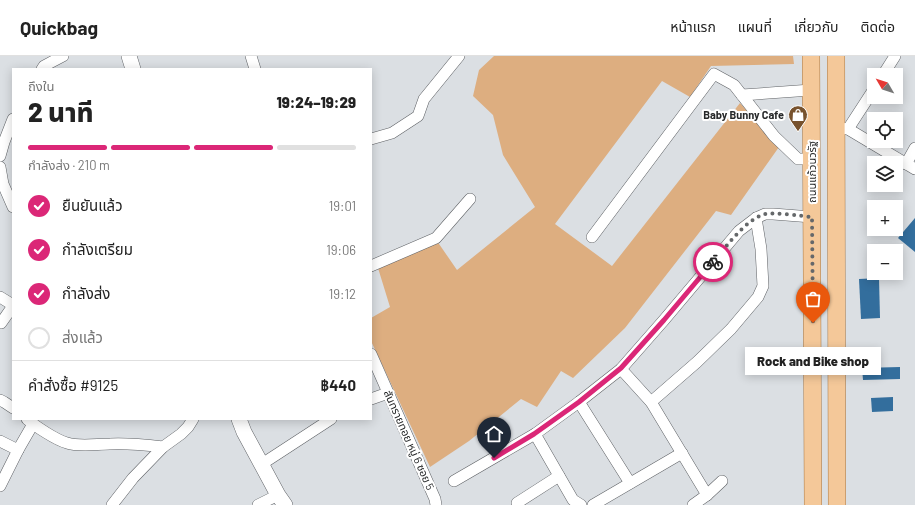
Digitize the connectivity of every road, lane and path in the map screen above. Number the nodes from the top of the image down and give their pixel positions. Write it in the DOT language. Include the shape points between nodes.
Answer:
graph roads {
  1 [pos="63,56"];
  2 [pos="129,56"];
  3 [pos="251,56"];
  4 [pos="459,56"];
  5 [pos="811,56"];
  6 [pos="836,56"];
  7 [pos="895,56"];
  8 [pos="43,68"];
  9 [pos="133,68"];
  10 [pos="255,68"];
  11 [pos="887,68"];
  12 [pos="811,90"];
  13 [pos="742,95"];
  14 [pos="867,98"];
  15 [pos="12,121"];
  16 [pos="842,128"];
  17 [pos="372,139"];
  18 [pos="2,143"];
  19 [pos="915,148"];
  20 [pos="0,156"];
  21 [pos="812,159"];
  22 [pos="910,166"];
  23 [pos="0,167"];
  24 [pos="1,185"];
  25 [pos="470,199"];
  26 [pos="12,204"];
  27 [pos="812,217"];
  28 [pos="756,218"];
  29 [pos="592,237"];
  30 [pos="372,266"];
  31 [pos="0,297"];
  32 [pos="12,304"];
  33 [pos="12,306"];
  34 [pos="1,323"];
  35 [pos="372,356"];
  36 [pos="621,368"];
  37 [pos="388,393"];
  38 [pos="0,400"];
  39 [pos="372,400"];
  40 [pos="579,402"];
  41 [pos="651,402"];
  42 [pos="12,407"];
  43 [pos="192,420"];
  44 [pos="239,420"];
  45 [pos="329,420"];
  46 [pos="30,421"];
  47 [pos="534,434"];
  48 [pos="0,442"];
  49 [pos="164,447"];
  50 [pos="18,450"];
  51 [pos="682,453"];
  52 [pos="262,464"];
  53 [pos="558,476"];
  54 [pos="454,481"];
  55 [pos="722,481"];
  56 [pos="630,483"];
  57 [pos="0,486"];
  58 [pos="708,495"];
  59 [pos="281,500"];
  60 [pos="517,502"];
  61 [pos="112,505"];
  62 [pos="258,505"];
  63 [pos="436,505"];
  64 [pos="581,505"];
  65 [pos="592,505"];
  66 [pos="693,505"];
  67 [pos="813,505"];
  68 [pos="837,505"];
  1 -- 8 [label="street"];
  2 -- 9 [label="main road"];
  3 -- 10 [label="street"];
  4 -- 17 [label="street" via="424,99 418,116 392,133"];
  5 -- 12 [label="main road, ถนนแก้วนวรัฐ"];
  6 -- 16 [label="main road"];
  7 -- 11 [label="street"];
  12 -- 13 [label="street"];
  12 -- 21 [label="main road, ถนนแก้วนวรัฐ"];
  13 -- 21 [label="street" via="774,136 798,159"];
  13 -- 29 [label="street" via="734,85 714,74"];
  14 -- 16 [label="street"];
  15 -- 18 [label="street"];
  16 -- 22 [label="street"];
  16 -- 68 [label="main road"];
  18 -- 20 [label="street"];
  19 -- 22 [label="street"];
  21 -- 27 [label="main road, ถนนแก้วนวรัฐ"];
  23 -- 24 [label="street"];
  24 -- 26 [label="street"];
  25 -- 30 [label="street" via="436,238"];
  27 -- 28 [label="street" via="765,214"];
  27 -- 67 [label="main road, ถนนแก้วนวรัฐ"];
  28 -- 36 [label="street" via="739,231"];
  28 -- 41 [label="street" via="761,249 762,286 758,297 731,329"];
  31 -- 32 [label="street"];
  33 -- 34 [label="street"];
  35 -- 37 [label="street, สันทรายทอย หมู่ 6 ซอย 5"];
  36 -- 40 [label="street"];
  36 -- 41 [label="street"];
  37 -- 39 [label="street"];
  37 -- 63 [label="street, สันทรายทอย หมู่ 6 ซอย 5"];
  38 -- 42 [label="street"];
  40 -- 47 [label="street"];
  40 -- 56 [label="street"];
  41 -- 51 [label="street"];
  43 -- 49 [label="street" via="181,434"];
  44 -- 52 [label="main road"];
  45 -- 52 [label="street"];
  46 -- 49 [label="street" via="66,443"];
  46 -- 50 [label="street"];
  47 -- 53 [label="street"];
  47 -- 54 [label="street"];
  48 -- 50 [label="street"];
  49 -- 61 [label="street" via="133,478"];
  50 -- 57 [label="street"];
  51 -- 56 [label="street"];
  51 -- 58 [label="street"];
  52 -- 59 [label="main road"];
  53 -- 60 [label="street"];
  53 -- 64 [label="street" via="573,500"];
  55 -- 58 [label="street"];
  56 -- 65 [label="street"];
  58 -- 66 [label="street"];
  59 -- 62 [label="street"];
}
